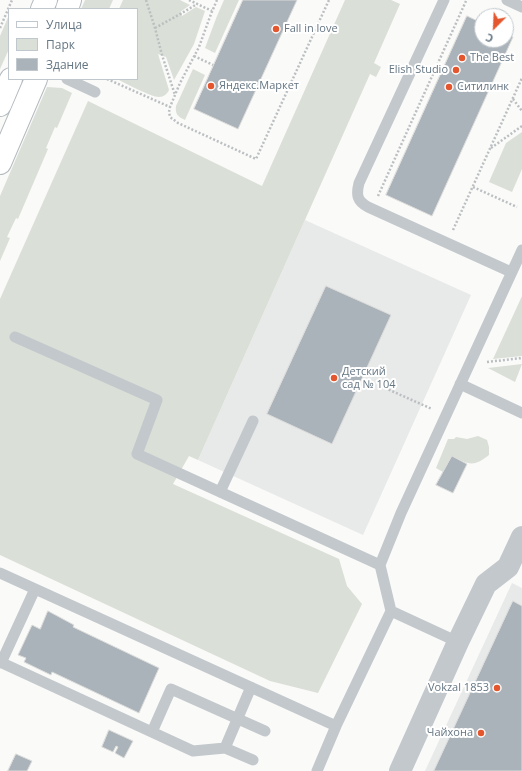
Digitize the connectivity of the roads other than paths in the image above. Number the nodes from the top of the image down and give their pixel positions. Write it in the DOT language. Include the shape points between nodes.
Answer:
graph roads {
  1 [pos="444,0"];
  2 [pos="507,0"];
  3 [pos="522,7"];
  4 [pos="11,80"];
  5 [pos="36,80"];
  6 [pos="69,80"];
  7 [pos="95,92"];
  8 [pos="0,105"];
  9 [pos="0,163"];
  10 [pos="522,250"];
  11 [pos="511,272"];
  12 [pos="15,337"];
  13 [pos="460,384"];
  14 [pos="522,413"];
  15 [pos="253,421"];
  16 [pos="220,492"];
  17 [pos="522,537"];
  18 [pos="380,565"];
  19 [pos="0,572"];
  20 [pos="35,589"];
  21 [pos="391,611"];
  22 [pos="458,642"];
  23 [pos="1,662"];
  24 [pos="252,687"];
  25 [pos="238,719"];
  26 [pos="336,726"];
  27 [pos="265,731"];
  28 [pos="152,732"];
  29 [pos="225,748"];
  30 [pos="253,760"];
  31 [pos="317,771"];
  32 [pos="400,771"];
  1 -- 11 [label="lane" via="359,183 358,198 362,204 372,209"];
  2 -- 3 [label="lane"];
  4 -- 8 [label="street"];
  5 -- 9 [label="street"];
  6 -- 7 [label="lane"];
  10 -- 11 [label="lane"];
  11 -- 13 [label="lane"];
  12 -- 16 [label="lane" via="157,400 137,454"];
  13 -- 14 [label="lane"];
  13 -- 18 [label="lane"];
  15 -- 16 [label="lane"];
  16 -- 18 [label="lane"];
  17 -- 22 [label="street" via="508,567 486,584"];
  18 -- 21 [label="lane"];
  19 -- 20 [label="lane"];
  20 -- 23 [label="lane"];
  20 -- 24 [label="lane"];
  21 -- 22 [label="lane"];
  21 -- 26 [label="lane"];
  22 -- 32 [label="street"];
  23 -- 28 [label="lane"];
  24 -- 25 [label="lane"];
  24 -- 26 [label="lane"];
  25 -- 27 [label="lane"];
  25 -- 28 [label="lane" via="171,689"];
  25 -- 29 [label="lane"];
  26 -- 31 [label="lane"];
  28 -- 29 [label="lane" via="193,751"];
  29 -- 30 [label="lane"];
}
